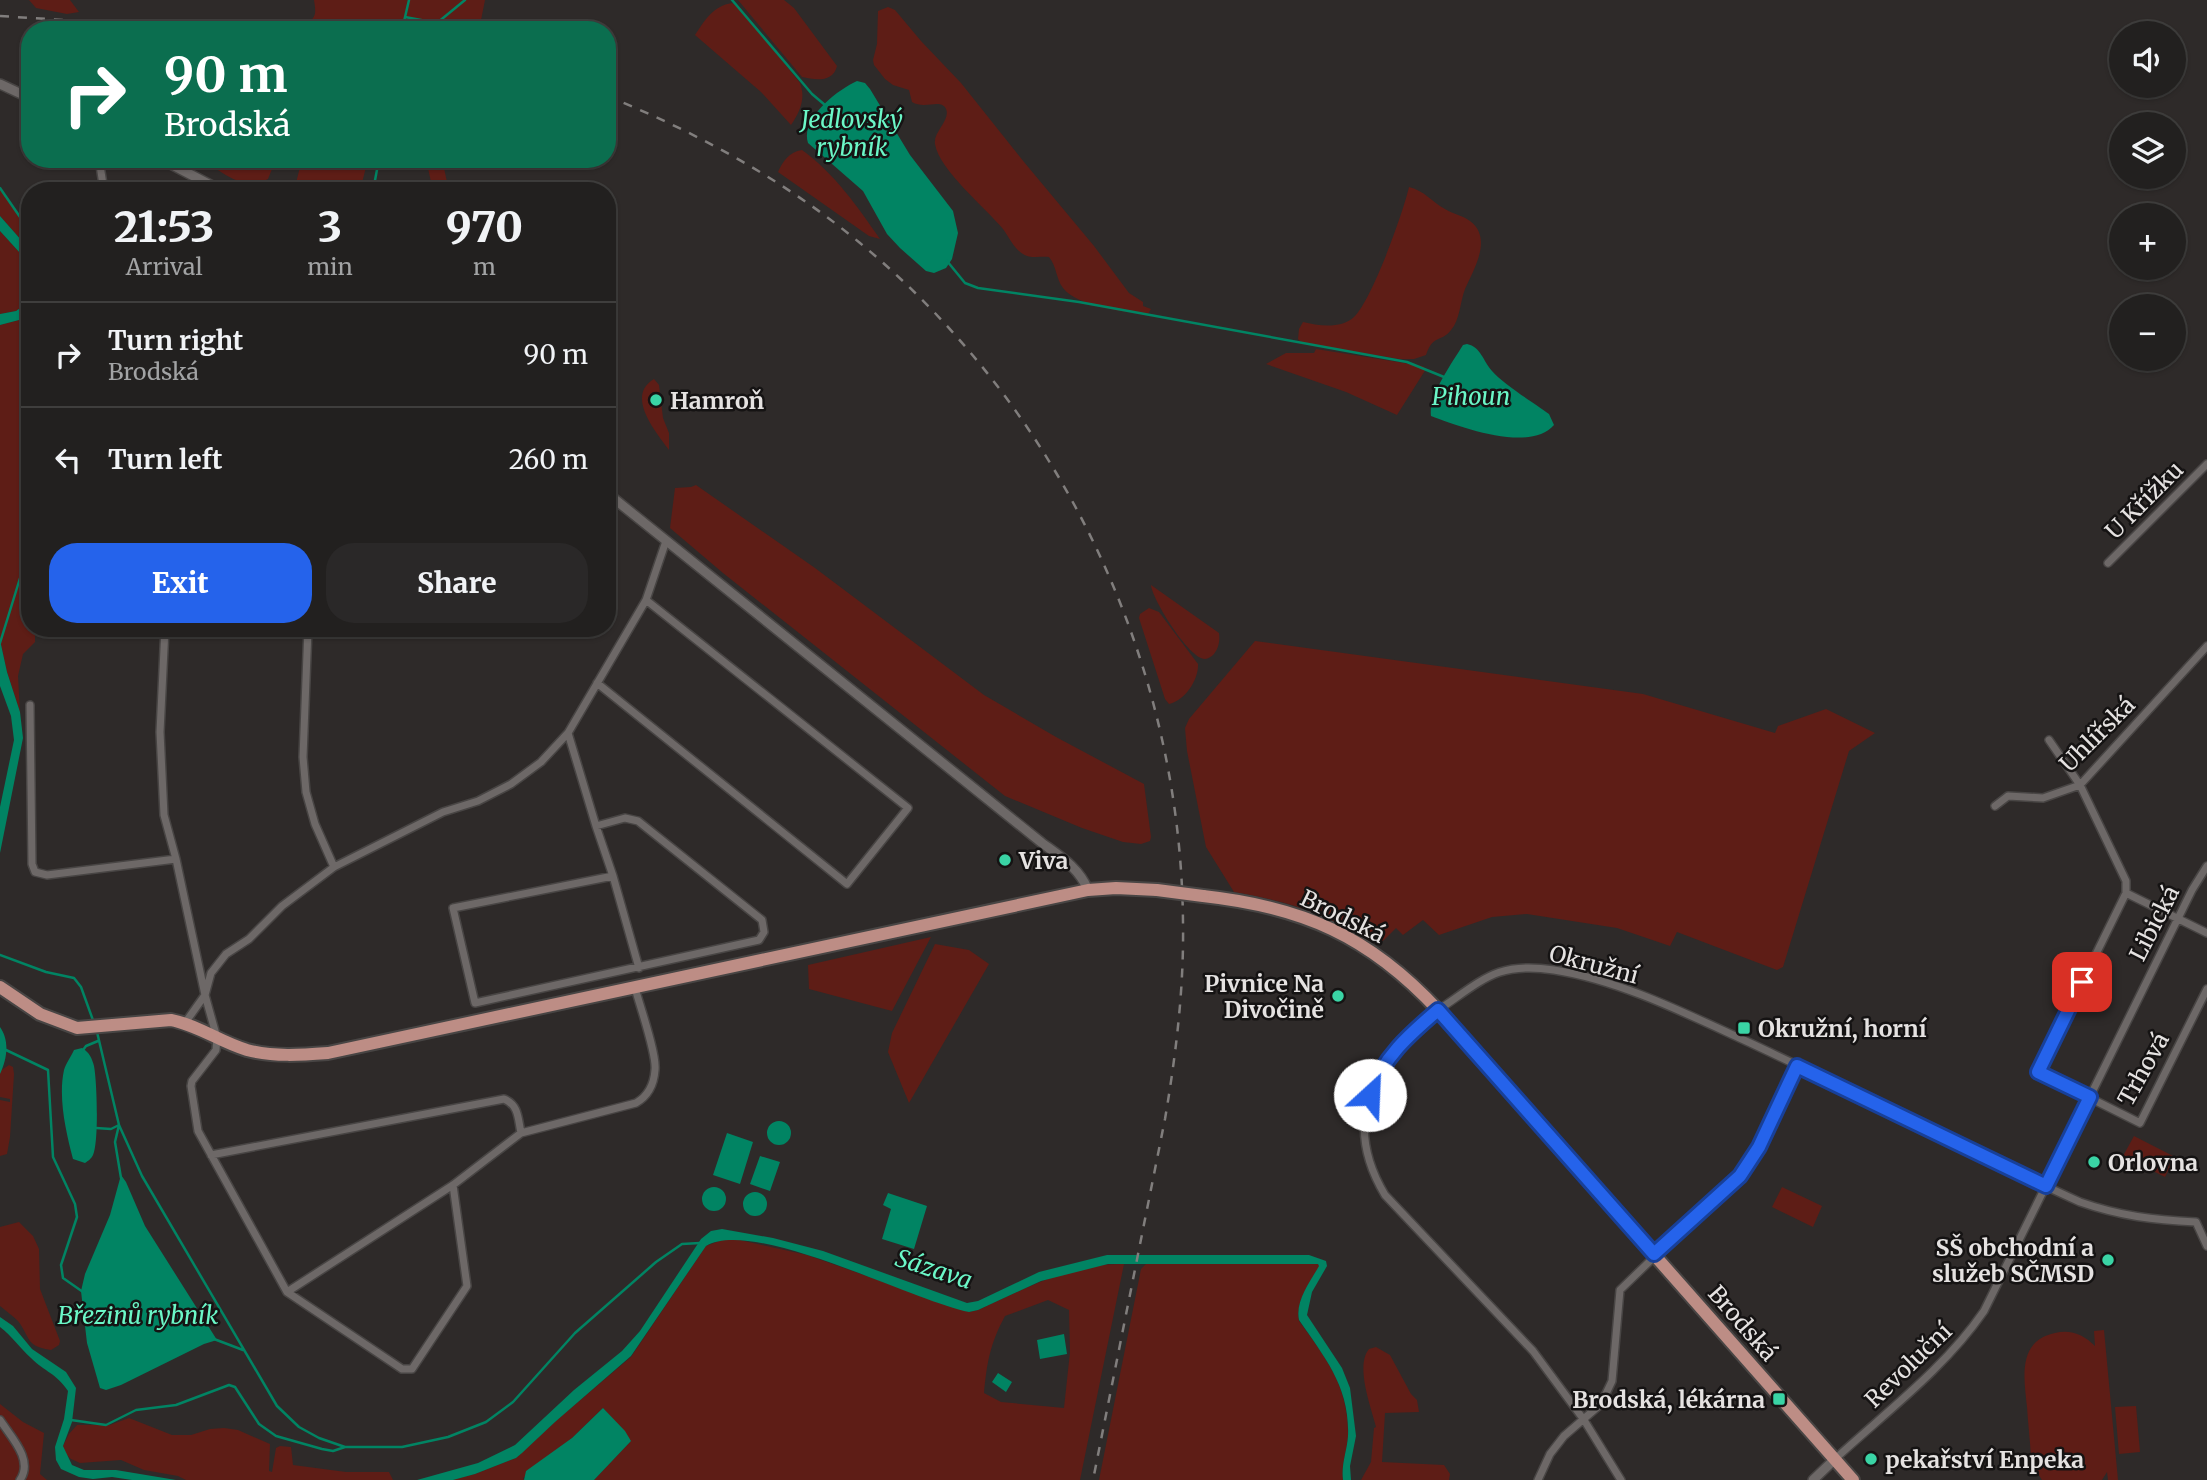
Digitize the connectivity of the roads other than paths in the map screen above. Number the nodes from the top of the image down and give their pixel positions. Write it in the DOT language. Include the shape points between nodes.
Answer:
graph roads {
  1 [pos="0,84"];
  2 [pos="21,94"];
  3 [pos="178,168"];
  4 [pos="205,182"];
  5 [pos="2207,464"];
  6 [pos="616,501"];
  7 [pos="666,541"];
  8 [pos="2108,563"];
  9 [pos="646,600"];
  10 [pos="164,637"];
  11 [pos="308,637"];
  12 [pos="2207,646"];
  13 [pos="597,683"];
  14 [pos="30,705"];
  15 [pos="568,733"];
  16 [pos="2049,740"];
  17 [pos="2080,785"];
  18 [pos="1995,806"];
  19 [pos="596,826"];
  20 [pos="176,859"];
  21 [pos="2207,866"];
  22 [pos="334,867"];
  23 [pos="613,876"];
  24 [pos="1088,890"];
  25 [pos="2126,893"];
  26 [pos="2178,918"];
  27 [pos="2207,933"];
  28 [pos="639,968"];
  29 [pos="0,987"];
  30 [pos="635,988"];
  31 [pos="2207,989"];
  32 [pos="205,995"];
  33 [pos="1438,1010"];
  34 [pos="185,1023"];
  35 [pos="217,1038"];
  36 [pos="1797,1066"];
  37 [pos="2090,1097"];
  38 [pos="521,1133"];
  39 [pos="211,1154"];
  40 [pos="453,1185"];
  41 [pos="2046,1186"];
  42 [pos="2207,1247"];
  43 [pos="1654,1254"];
  44 [pos="287,1293"];
  45 [pos="1584,1419"];
  46 [pos="0,1420"];
  47 [pos="1835,1459"];
  48 [pos="20,1480"];
  49 [pos="1538,1480"];
  50 [pos="1621,1480"];
  51 [pos="1813,1480"];
  52 [pos="1853,1480"];
  1 -- 2 [label="street"];
  3 -- 4 [label="street"];
  5 -- 8 [label="street, U Křížku"];
  6 -- 7 [label="street"];
  7 -- 9 [label="street"];
  7 -- 24 [label="street" via="1072,865"];
  9 -- 13 [label="street"];
  9 -- 13 [label="street" via="908,808 847,884"];
  10 -- 20 [label="street" via="160,732 164,815"];
  11 -- 22 [label="street" via="306,792"];
  12 -- 17 [label="street, Uhlířská"];
  13 -- 15 [label="street"];
  14 -- 20 [label="street" via="35,872 47,875"];
  15 -- 19 [label="street"];
  15 -- 22 [label="street" via="541,762 511,784 443,812"];
  16 -- 17 [label="street"];
  17 -- 18 [label="street, Uhlířská" via="2043,798 2008,796"];
  17 -- 25 [label="street" via="2126,881"];
  19 -- 23 [label="street"];
  19 -- 28 [label="street" via="625,818 638,821 762,920 764,932 759,940"];
  20 -- 32 [label="street"];
  21 -- 26 [label="street, Libická"];
  22 -- 32 [label="street" via="226,954 211,972"];
  23 -- 28 [label="street"];
  23 -- 28 [label="street" via="453,908 475,1003"];
  24 -- 30 [label="main road, Brodská"];
  24 -- 33 [label="main road, Brodská, bridge" via="1157,890 1273,907 1333,929 1380,956"];
  25 -- 26 [label="street"];
  25 -- 37 [label="street" via="2038,1072"];
  26 -- 27 [label="street"];
  26 -- 37 [label="street, Libická"];
  29 -- 34 [label="main road" via="40,1014 77,1028 144,1021"];
  30 -- 35 [label="main road, Brodská" via="328,1053 262,1053"];
  30 -- 38 [label="street" via="656,1069 644,1098"];
  31 -- 37 [label="street, Trhová" via="2140,1123"];
  32 -- 34 [label="street"];
  32 -- 35 [label="street"];
  33 -- 36 [label="street, Okružní" via="1495,972 1537,968 1587,977 1664,1005"];
  33 -- 43 [label="main road, Brodská"];
  33 -- 45 [label="street, Okružní" via="1390,1055 1373,1083 1364,1126 1369,1165 1385,1195 1533,1351"];
  34 -- 35 [label="main road, Brodská"];
  35 -- 39 [label="street" via="216,1050 191,1086 198,1131"];
  36 -- 41 [label="street, Okružní"];
  36 -- 43 [label="street" via="1759,1147 1740,1176"];
  37 -- 41 [label="street, Libická"];
  38 -- 39 [label="street" via="516,1107 504,1099"];
  38 -- 40 [label="street"];
  39 -- 44 [label="street"];
  40 -- 44 [label="street"];
  40 -- 44 [label="street" via="467,1286 412,1369 402,1369"];
  41 -- 42 [label="street, Okružní" via="2137,1218 2196,1222"];
  41 -- 47 [label="street, Revoluční" via="1966,1338"];
  43 -- 45 [label="street" via="1620,1290 1612,1381 1601,1405"];
  43 -- 47 [label="main road, Brodská"];
  45 -- 49 [label="street" via="1550,1454"];
  45 -- 50 [label="street, Okružní"];
  46 -- 48 [label="street" via="26,1463"];
  47 -- 51 [label="street, Revoluční"];
  47 -- 52 [label="main road, Brodská"];
}
